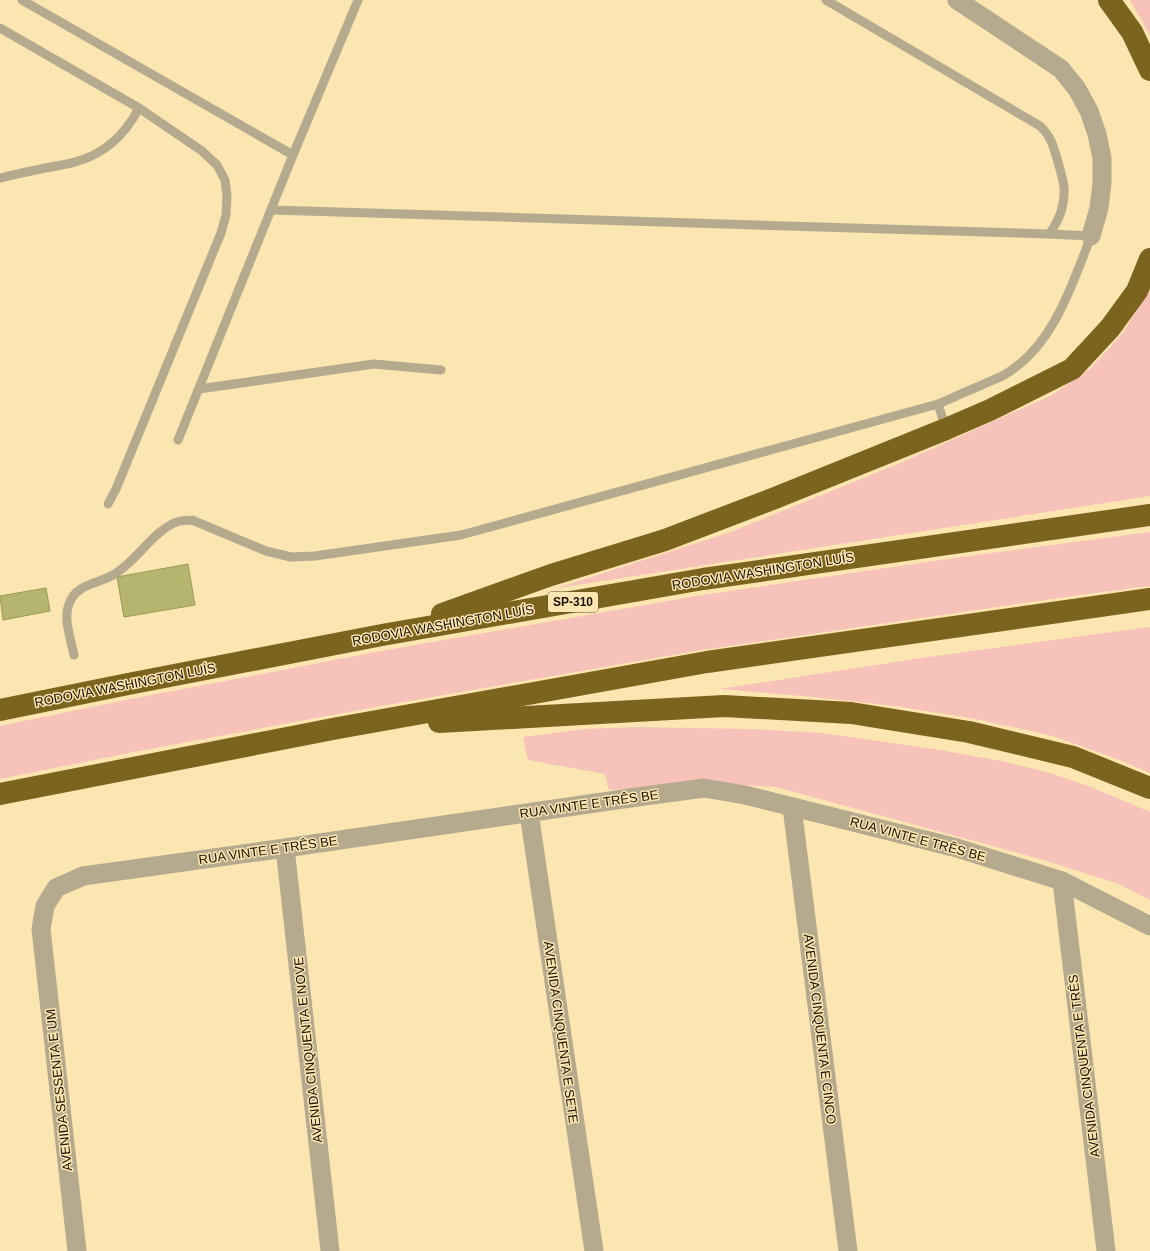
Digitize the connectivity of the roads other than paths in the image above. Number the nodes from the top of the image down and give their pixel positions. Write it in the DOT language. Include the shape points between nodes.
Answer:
graph roads {
  1 [pos="22,0"];
  2 [pos="358,0"];
  3 [pos="826,0"];
  4 [pos="957,0"];
  5 [pos="1109,0"];
  6 [pos="0,28"];
  7 [pos="1150,70"];
  8 [pos="139,108"];
  9 [pos="293,155"];
  10 [pos="0,178"];
  11 [pos="271,210"];
  12 [pos="1050,234"];
  13 [pos="1091,236"];
  14 [pos="1150,259"];
  15 [pos="441,370"];
  16 [pos="199,389"];
  17 [pos="938,404"];
  18 [pos="946,429"];
  19 [pos="178,440"];
  20 [pos="108,504"];
  21 [pos="1150,515"];
  22 [pos="1150,599"];
  23 [pos="382,635"];
  24 [pos="74,655"];
  25 [pos="0,710"];
  26 [pos="338,728"];
  27 [pos="1150,788"];
  28 [pos="0,794"];
  29 [pos="792,807"];
  30 [pos="529,812"];
  31 [pos="285,848"];
  32 [pos="1062,880"];
  33 [pos="1150,926"];
  34 [pos="41,929"];
  35 [pos="77,1251"];
  36 [pos="330,1251"];
  37 [pos="594,1251"];
  38 [pos="848,1251"];
  39 [pos="1106,1251"];
  1 -- 9 [label="lane"];
  2 -- 9 [label="lane"];
  3 -- 12 [label="lane" via="1045,131 1052,142 1064,186 1061,212"];
  4 -- 13 [label="street" via="1062,70 1077,89 1093,122 1102,158 1102,189"];
  5 -- 7 [label="highway" via="1132,32"];
  6 -- 8 [label="lane"];
  8 -- 10 [label="lane" via="121,135 94,155 79,161"];
  8 -- 20 [label="lane" via="202,151 217,165 224,180 227,196 226,215 221,233"];
  9 -- 11 [label="lane"];
  11 -- 12 [label="lane"];
  11 -- 16 [label="lane"];
  12 -- 13 [label="lane"];
  13 -- 17 [label="lane" via="1067,297 1054,324 1040,343 1005,375"];
  14 -- 18 [label="highway" via="1137,291 1110,328 1072,369"];
  15 -- 16 [label="lane" via="374,364"];
  16 -- 19 [label="lane"];
  17 -- 18 [label="lane"];
  17 -- 24 [label="lane" via="461,536 291,557 266,551 192,520 180,521 160,533 114,575 88,584 72,597 66,617"];
  18 -- 23 [label="highway" via="665,540 551,575"];
  21 -- 23 [label="highway, RODOVIA WASHINGTON LUÍS / SP-310" via="703,579"];
  22 -- 26 [label="highway" via="707,662"];
  23 -- 25 [label="highway, RODOVIA WASHINGTON LUÍS / SP-310"];
  26 -- 27 [label="highway" via="724,706 851,713 969,732 1073,757"];
  26 -- 28 [label="highway"];
  29 -- 30 [label="street, RUA VINTE E TRÊS BE" via="704,788"];
  29 -- 32 [label="street, RUA VINTE E TRÊS BE" via="957,848"];
  29 -- 38 [label="street, AVENIDA CINQUENTA E CINCO"];
  30 -- 31 [label="street, RUA VINTE E TRÊS BE"];
  30 -- 37 [label="street, AVENIDA CINQUENTA E SETE"];
  31 -- 34 [label="street, RUA VINTE E TRÊS BE" via="83,876 56,888 44,906"];
  31 -- 36 [label="street, AVENIDA CINQUENTA E NOVE"];
  32 -- 33 [label="street, RUA VINTE E TRÊS BE"];
  32 -- 39 [label="street, AVENIDA CINQUENTA E TRÊS"];
  34 -- 35 [label="street, AVENIDA SESSENTA E UM"];
}
